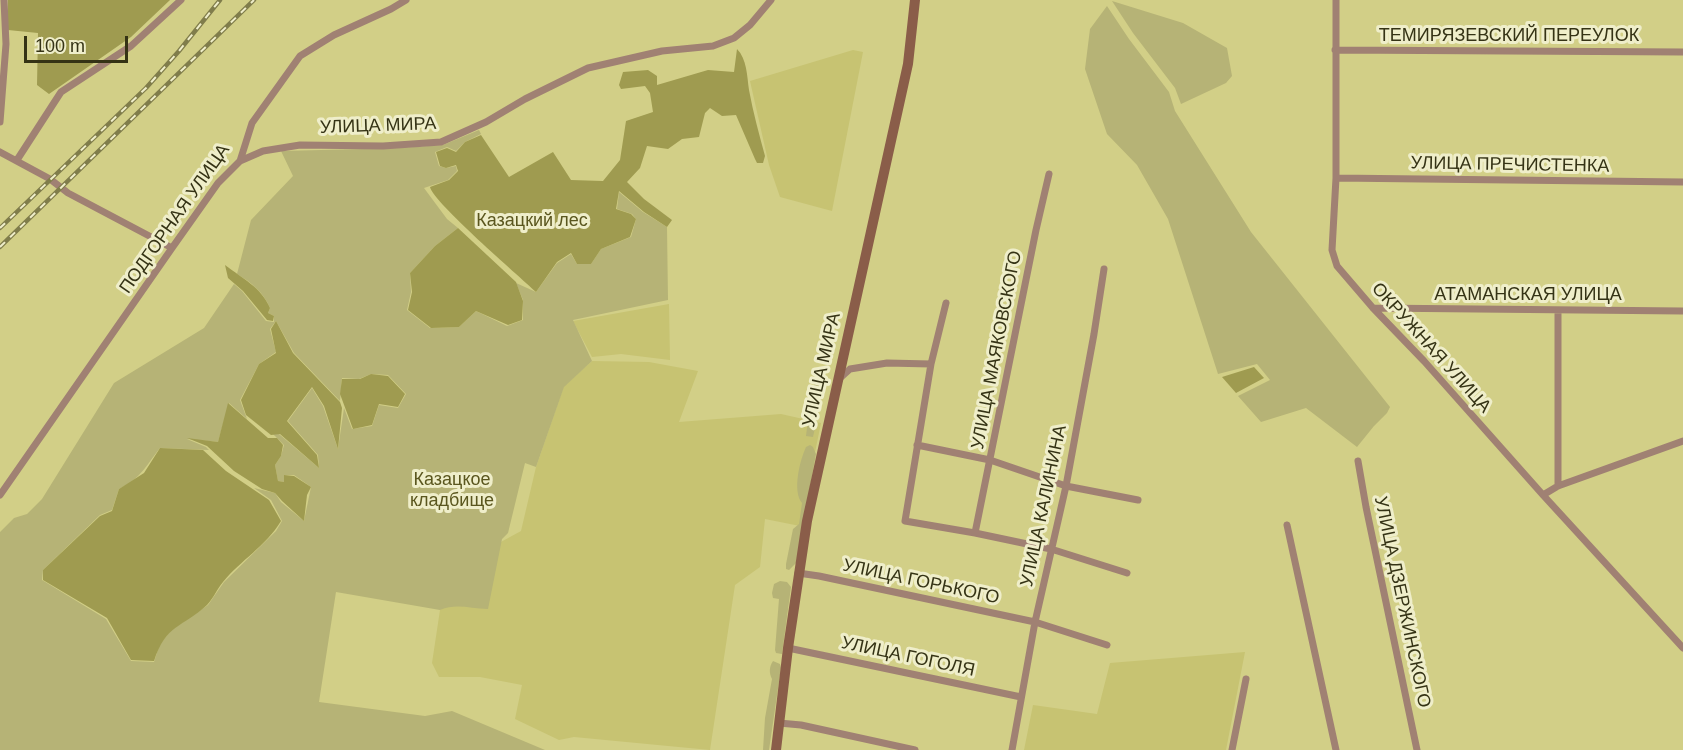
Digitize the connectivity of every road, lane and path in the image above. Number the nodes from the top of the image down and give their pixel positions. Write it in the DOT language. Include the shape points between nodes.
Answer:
graph roads {
  1 [pos="4,0"];
  2 [pos="181,0"];
  3 [pos="406,0"];
  4 [pos="771,0"];
  5 [pos="915,0"];
  6 [pos="1336,0"];
  7 [pos="1335,50"];
  8 [pos="1683,52"];
  9 [pos="0,122"];
  10 [pos="0,152"];
  11 [pos="17,160"];
  12 [pos="240,160"];
  13 [pos="1049,174"];
  14 [pos="1336,178"];
  15 [pos="1683,182"];
  16 [pos="172,248"];
  17 [pos="1104,268"];
  18 [pos="946,303"];
  19 [pos="1373,308"];
  20 [pos="1558,310"];
  21 [pos="1683,311"];
  22 [pos="931,364"];
  23 [pos="837,382"];
  24 [pos="1683,441"];
  25 [pos="917,445"];
  26 [pos="990,460"];
  27 [pos="1358,461"];
  28 [pos="1066,486"];
  29 [pos="1558,486"];
  30 [pos="0,495"];
  31 [pos="1543,495"];
  32 [pos="1138,500"];
  33 [pos="1287,525"];
  34 [pos="975,533"];
  35 [pos="1050,549"];
  36 [pos="798,573"];
  37 [pos="1127,573"];
  38 [pos="1035,621"];
  39 [pos="1107,645"];
  40 [pos="788,648"];
  41 [pos="1683,648"];
  42 [pos="1246,679"];
  43 [pos="1021,697"];
  44 [pos="779,723"];
  45 [pos="776,750"];
  46 [pos="915,750"];
  47 [pos="1012,750"];
  48 [pos="1232,750"];
  49 [pos="1336,750"];
  50 [pos="1417,750"];
  1 -- 9 [label="street" via="6,44"];
  2 -- 11 [label="street" via="131,46 61,92"];
  3 -- 12 [label="street, ПОДГОРНАЯ УЛИЦА" via="300,56 252,123"];
  4 -- 12 [label="street, УЛИЦА МИРА" via="734,38 713,46 662,51 588,68 441,142 300,145 263,151"];
  5 -- 23 [label="main road, УЛИЦА МИРА" via="908,64"];
  6 -- 7 [label="street, ОКРУЖНАЯ УЛИЦА"];
  7 -- 8 [label="street, ТЕМИРЯЗЕВСКИЙ ПЕРЕУЛОК"];
  7 -- 14 [label="street, ОКРУЖНАЯ УЛИЦА"];
  10 -- 11 [label="street"];
  11 -- 16 [label="street" via="50,179 66,196"];
  12 -- 16 [label="street, ПОДГОРНАЯ УЛИЦА" via="218,183"];
  13 -- 26 [label="street, УЛИЦА МАЯКОВСКОГО"];
  14 -- 15 [label="street, УЛИЦА ПРЕЧИСТЕНКА"];
  14 -- 19 [label="street, ОКРУЖНАЯ УЛИЦА" via="1332,250 1337,266"];
  16 -- 30 [label="street, ПОДГОРНАЯ УЛИЦА"];
  17 -- 28 [label="street, УЛИЦА КАЛИНИНА"];
  18 -- 22 [label="street"];
  19 -- 20 [label="street, АТАМАНСКАЯ УЛИЦА"];
  19 -- 31 [label="street, ОКРУЖНАЯ УЛИЦА"];
  20 -- 21 [label="street, АТАМАНСКАЯ УЛИЦА"];
  20 -- 29 [label="street"];
  22 -- 23 [label="street" via="887,363 850,369"];
  22 -- 25 [label="street"];
  23 -- 36 [label="main road, УЛИЦА МИРА"];
  24 -- 29 [label="street"];
  25 -- 26 [label="street"];
  25 -- 34 [label="street" via="905,521"];
  26 -- 28 [label="street"];
  26 -- 34 [label="street, УЛИЦА МАЯКОВСКОГО"];
  27 -- 50 [label="street, УЛИЦА ДЗЕРЖИНСКОГО"];
  28 -- 32 [label="street"];
  28 -- 35 [label="street, УЛИЦА КАЛИНИНА"];
  29 -- 31 [label="street"];
  31 -- 41 [label="street, ОКРУЖНАЯ УЛИЦА"];
  33 -- 49 [label="street"];
  34 -- 35 [label="street"];
  35 -- 37 [label="street"];
  35 -- 38 [label="street, УЛИЦА КАЛИНИНА"];
  36 -- 38 [label="street, УЛИЦА ГОРЬКОГО"];
  36 -- 40 [label="main road, УЛИЦА МИРА"];
  38 -- 39 [label="street, УЛИЦА ГОРЬКОГО"];
  38 -- 43 [label="street, УЛИЦА КАЛИНИНА"];
  40 -- 43 [label="street, УЛИЦА ГОГОЛЯ"];
  40 -- 44 [label="main road, УЛИЦА МИРА"];
  42 -- 48 [label="street"];
  43 -- 47 [label="street, УЛИЦА КАЛИНИНА"];
  44 -- 45 [label="main road, УЛИЦА МИРА"];
  44 -- 46 [label="street"];
}
